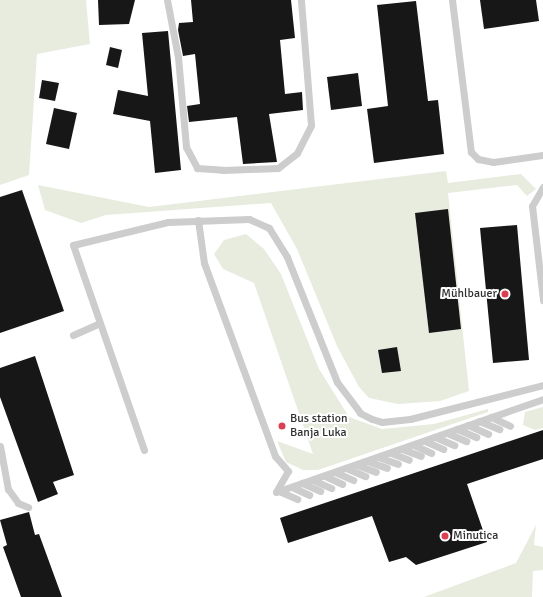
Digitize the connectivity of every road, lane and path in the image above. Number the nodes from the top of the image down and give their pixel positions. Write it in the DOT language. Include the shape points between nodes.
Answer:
graph roads {
  1 [pos="167,0"];
  2 [pos="301,0"];
  3 [pos="452,0"];
  4 [pos="543,155"];
  5 [pos="543,187"];
  6 [pos="198,220"];
  7 [pos="543,300"];
  8 [pos="98,324"];
  9 [pos="73,335"];
  10 [pos="543,385"];
  11 [pos="543,399"];
  12 [pos="491,417"];
  13 [pos="479,422"];
  14 [pos="468,425"];
  15 [pos="510,426"];
  16 [pos="457,429"];
  17 [pos="499,430"];
  18 [pos="447,433"];
  19 [pos="488,434"];
  20 [pos="436,437"];
  21 [pos="476,437"];
  22 [pos="425,441"];
  23 [pos="466,441"];
  24 [pos="414,445"];
  25 [pos="454,445"];
  26 [pos="0,446"];
  27 [pos="402,449"];
  28 [pos="443,449"];
  29 [pos="144,450"];
  30 [pos="391,453"];
  31 [pos="431,453"];
  32 [pos="421,456"];
  33 [pos="378,457"];
  34 [pos="409,460"];
  35 [pos="367,461"];
  36 [pos="398,464"];
  37 [pos="357,465"];
  38 [pos="346,468"];
  39 [pos="387,468"];
  40 [pos="335,472"];
  41 [pos="376,472"];
  42 [pos="324,476"];
  43 [pos="365,476"];
  44 [pos="313,480"];
  45 [pos="353,480"];
  46 [pos="302,483"];
  47 [pos="342,484"];
  48 [pos="292,487"];
  49 [pos="332,488"];
  50 [pos="279,491"];
  51 [pos="320,491"];
  52 [pos="309,495"];
  53 [pos="297,499"];
  54 [pos="28,507"];
  1 -- 2 [label="lane" via="178,57 186,147 197,168 223,170 278,168 297,153 310,125"];
  3 -- 4 [label="lane" via="471,152 478,159 493,162"];
  5 -- 7 [label="lane" via="532,206"];
  6 -- 8 [label="lane" via="168,222 73,245"];
  6 -- 10 [label="lane" via="249,219 269,228 287,257 337,382 360,413 372,419 382,422 410,419"];
  6 -- 50 [label="lane" via="204,263 275,456 288,471 276,490"];
  8 -- 9 [label="lane"];
  8 -- 29 [label="lane"];
  11 -- 12 [label="lane"];
  12 -- 13 [label="lane"];
  12 -- 15 [label="lane"];
  13 -- 14 [label="lane"];
  13 -- 17 [label="lane"];
  14 -- 16 [label="lane"];
  14 -- 19 [label="lane"];
  16 -- 18 [label="lane"];
  16 -- 21 [label="lane"];
  18 -- 20 [label="lane"];
  18 -- 23 [label="lane"];
  20 -- 22 [label="lane"];
  20 -- 25 [label="lane"];
  22 -- 24 [label="lane"];
  22 -- 28 [label="lane"];
  24 -- 27 [label="lane"];
  24 -- 31 [label="lane"];
  26 -- 54 [label="lane" via="8,489 18,503"];
  27 -- 30 [label="lane"];
  27 -- 32 [label="lane"];
  30 -- 33 [label="lane"];
  30 -- 34 [label="lane"];
  33 -- 35 [label="lane"];
  33 -- 36 [label="lane"];
  35 -- 37 [label="lane"];
  35 -- 39 [label="lane"];
  37 -- 38 [label="lane"];
  37 -- 41 [label="lane"];
  38 -- 40 [label="lane"];
  38 -- 43 [label="lane"];
  40 -- 42 [label="lane"];
  40 -- 45 [label="lane"];
  42 -- 44 [label="lane"];
  42 -- 47 [label="lane"];
  44 -- 46 [label="lane"];
  44 -- 49 [label="lane"];
  46 -- 48 [label="lane"];
  46 -- 51 [label="lane"];
  48 -- 50 [label="lane"];
  48 -- 52 [label="lane"];
  50 -- 53 [label="lane"];
}
